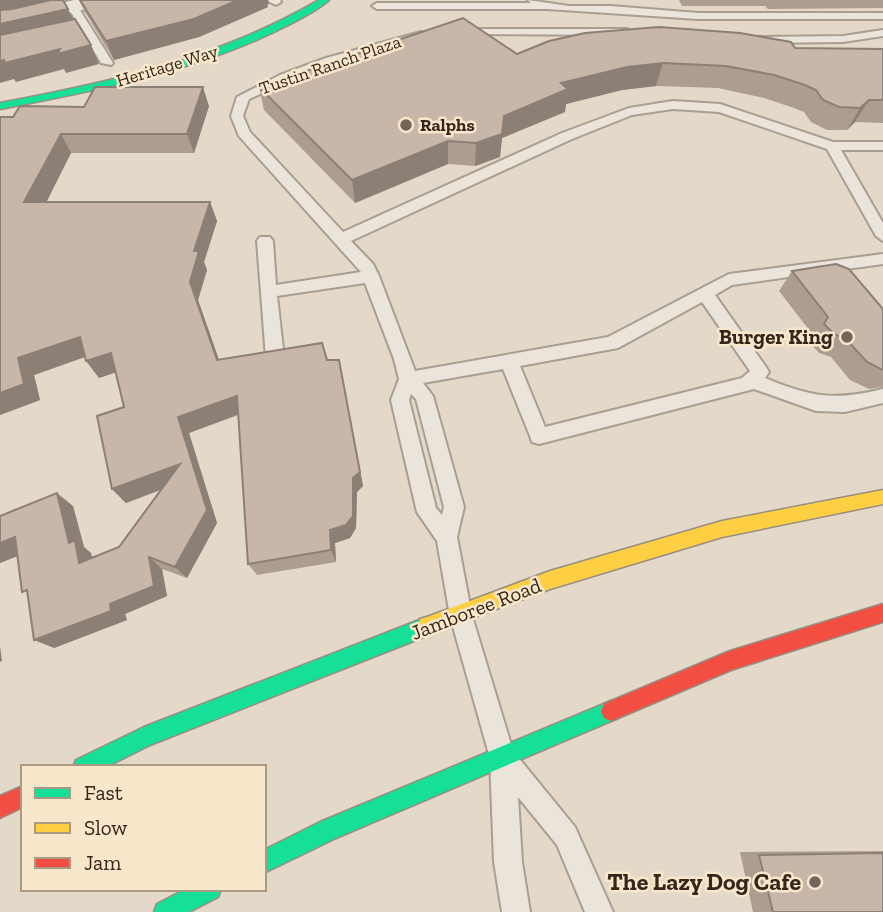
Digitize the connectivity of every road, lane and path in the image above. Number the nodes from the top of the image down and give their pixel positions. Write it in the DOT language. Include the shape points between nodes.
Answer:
graph roads {
  1 [pos="100,0"];
  2 [pos="325,0"];
  3 [pos="533,0"];
  4 [pos="751,0"];
  5 [pos="804,0"];
  6 [pos="447,3"];
  7 [pos="610,4"];
  8 [pos="377,6"];
  9 [pos="548,6"];
  10 [pos="73,7"];
  11 [pos="757,16"];
  12 [pos="815,16"];
  13 [pos="883,16"];
  14 [pos="0,21"];
  15 [pos="88,31"];
  16 [pos="648,32"];
  17 [pos="883,33"];
  18 [pos="75,34"];
  19 [pos="739,38"];
  20 [pos="107,63"];
  21 [pos="0,106"];
  22 [pos="832,146"];
  23 [pos="883,146"];
  24 [pos="883,236"];
  25 [pos="341,239"];
  26 [pos="265,241"];
  27 [pos="883,259"];
  28 [pos="371,276"];
  29 [pos="269,292"];
  30 [pos="705,293"];
  31 [pos="275,358"];
  32 [pos="509,361"];
  33 [pos="408,379"];
  34 [pos="752,380"];
  35 [pos="883,396"];
  36 [pos="883,497"];
  37 [pos="447,537"];
  38 [pos="883,613"];
  39 [pos="461,616"];
  40 [pos="503,758"];
  41 [pos="87,765"];
  42 [pos="21,797"];
  43 [pos="0,807"];
  44 [pos="266,861"];
  45 [pos="206,891"];
  46 [pos="165,912"];
  47 [pos="516,912"];
  48 [pos="600,912"];
  1 -- 10 [label="street"];
  2 -- 21 [label="main road, Heritage Way" via="247,40 175,66"];
  3 -- 9 [label="lane"];
  4 -- 11 [label="lane"];
  5 -- 12 [label="lane"];
  6 -- 8 [label="lane"];
  6 -- 9 [label="lane"];
  7 -- 9 [label="lane"];
  7 -- 11 [label="lane" via="698,16"];
  10 -- 14 [label="street"];
  10 -- 15 [label="lane"];
  11 -- 12 [label="lane"];
  12 -- 13 [label="lane"];
  15 -- 18 [label="lane"];
  15 -- 20 [label="lane"];
  16 -- 25 [label="lane, Tustin Ranch Plaza" via="426,34 380,44 243,97 237,116 244,133"];
  17 -- 19 [label="lane" via="844,39"];
  22 -- 23 [label="lane"];
  22 -- 24 [label="lane"];
  22 -- 25 [label="lane" via="720,108 673,105 629,112"];
  25 -- 28 [label="lane, Tustin Ranch Plaza"];
  26 -- 29 [label="lane"];
  27 -- 30 [label="lane" via="833,272 729,280"];
  28 -- 29 [label="lane"];
  28 -- 33 [label="lane, Tustin Ranch Plaza"];
  29 -- 31 [label="lane"];
  30 -- 32 [label="lane" via="612,342"];
  30 -- 34 [label="lane" via="760,372"];
  32 -- 33 [label="lane"];
  32 -- 34 [label="lane" via="539,436 694,399"];
  33 -- 37 [label="lane, Tustin Ranch Plaza" via="424,396 454,507"];
  33 -- 37 [label="lane, Tustin Ranch Plaza" via="400,400 427,512"];
  34 -- 35 [label="lane" via="817,406"];
  36 -- 39 [label="main road, Jamboree Road" via="722,529 550,580"];
  37 -- 39 [label="lane, Tustin Ranch Plaza"];
  38 -- 40 [label="main road" via="730,661"];
  39 -- 40 [label="lane, Tustin Ranch Plaza"];
  39 -- 41 [label="main road, Jamboree Road" via="275,684"];
  40 -- 44 [label="main road" via="328,830"];
  40 -- 47 [label="lane, Tustin Ranch Plaza" via="508,862"];
  40 -- 48 [label="lane, Tustin Ranch Plaza" via="566,836"];
  42 -- 43 [label="main road"];
  45 -- 46 [label="main road"];
}
